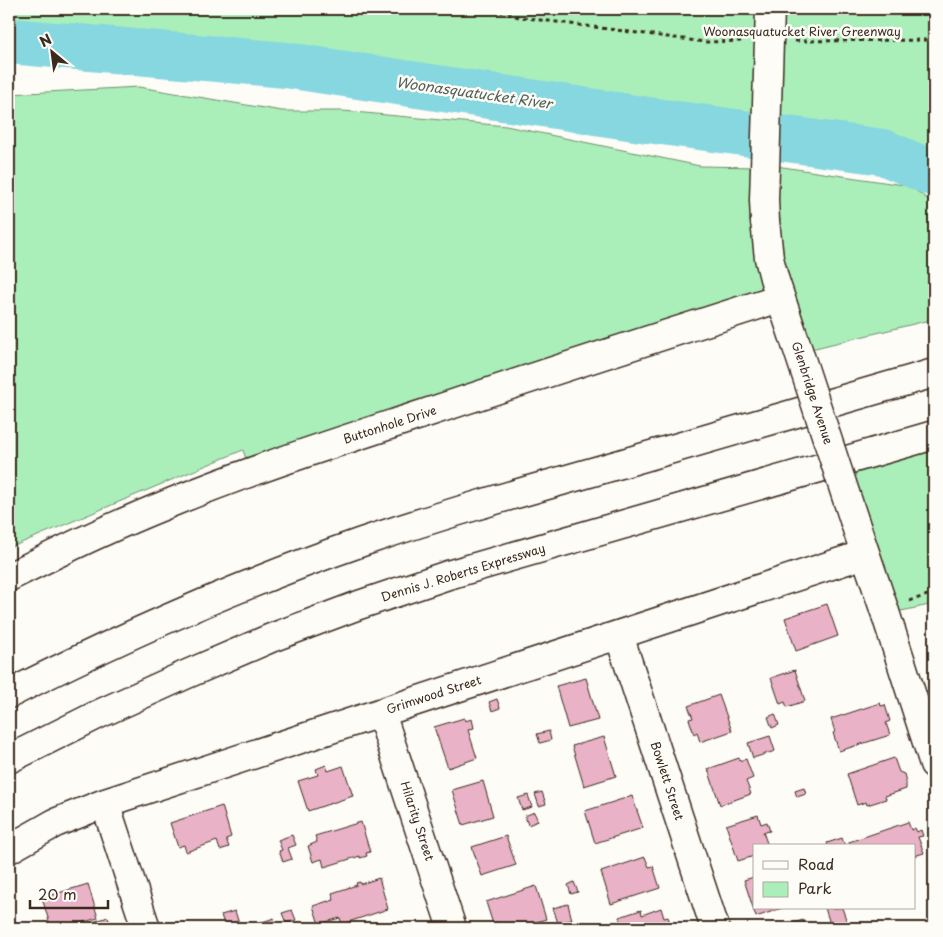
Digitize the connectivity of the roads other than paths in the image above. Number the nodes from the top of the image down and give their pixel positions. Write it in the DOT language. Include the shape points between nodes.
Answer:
graph roads {
  1 [pos="770,9"];
  2 [pos="780,298"];
  3 [pos="934,373"];
  4 [pos="934,434"];
  5 [pos="865,554"];
  6 [pos="9,577"];
  7 [pos="619,635"];
  8 [pos="9,694"];
  9 [pos="382,713"];
  10 [pos="9,760"];
  11 [pos="934,764"];
  12 [pos="105,803"];
  13 [pos="9,849"];
  14 [pos="146,928"];
  15 [pos="452,928"];
  16 [pos="715,928"];
  1 -- 2 [label="main road, Glenbridge Avenue, bridge" via="764,200 769,258"];
  2 -- 5 [label="main road, Glenbridge Avenue, bridge"];
  2 -- 6 [label="main road, Buttonhole Drive" via="493,390 241,476 97,534"];
  3 -- 8 [label="main road" via="363,542 185,611"];
  4 -- 10 [label="main road, Dennis J. Roberts Expressway" via="475,567 359,605 185,675"];
  5 -- 7 [label="main road, Grimwood Street"];
  5 -- 11 [label="main road, Glenbridge Avenue"];
  7 -- 9 [label="main road, Grimwood Street"];
  7 -- 16 [label="main road, Bowlett Street"];
  9 -- 12 [label="main road, Grimwood Street"];
  9 -- 15 [label="main road, Hilarity Street"];
  12 -- 13 [label="main road, Grimwood Street" via="55,823"];
  12 -- 14 [label="main road"];
}
